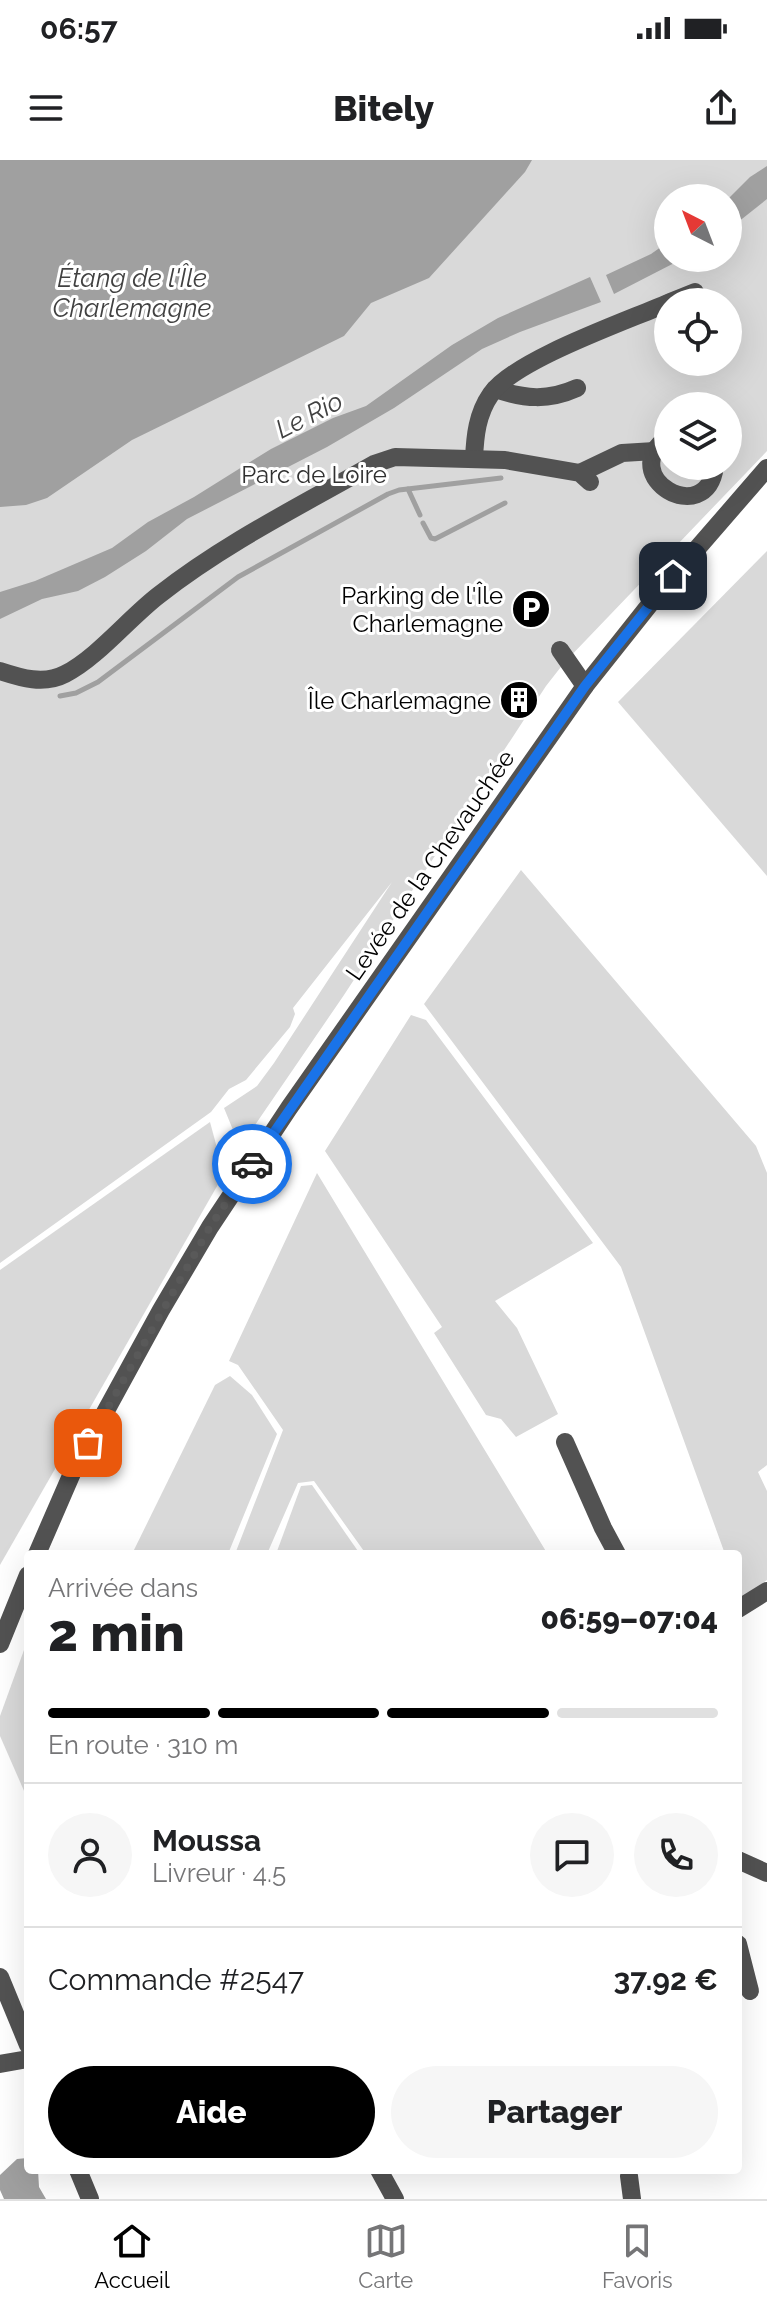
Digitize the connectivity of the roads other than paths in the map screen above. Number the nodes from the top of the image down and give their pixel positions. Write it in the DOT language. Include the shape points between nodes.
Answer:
graph roads {
  1 [pos="654,309"];
  2 [pos="577,388"];
  3 [pos="495,389"];
  4 [pos="654,446"];
  5 [pos="474,459"];
  6 [pos="767,468"];
  7 [pos="657,480"];
  8 [pos="711,480"];
  9 [pos="560,650"];
  10 [pos="0,671"];
  11 [pos="585,686"];
  12 [pos="565,1442"];
  13 [pos="39,1550"];
  14 [pos="615,1550"];
  15 [pos="24,1581"];
  16 [pos="767,1591"];
  17 [pos="8,1605"];
  18 [pos="742,1607"];
  19 [pos="0,1644"];
  20 [pos="742,1862"];
  21 [pos="767,1873"];
  22 [pos="742,1960"];
  23 [pos="0,1977"];
  24 [pos="750,1991"];
  25 [pos="24,2035"];
  26 [pos="24,2060"];
  27 [pos="0,2064"];
  28 [pos="80,2174"];
  29 [pos="381,2174"];
  30 [pos="629,2176"];
  31 [pos="90,2199"];
  32 [pos="395,2199"];
  33 [pos="632,2199"];
  1 -- 3 [label="street" via="526,365"];
  2 -- 3 [label="street" via="542,399"];
  3 -- 5 [label="street" via="475,429"];
  4 -- 5 [label="street" via="622,453 585,478 505,460"];
  5 -- 10 [label="street" via="395,457 374,464 209,558 64,675 26,680"];
  6 -- 11 [label="street, Levée de la Chevauchée"];
  7 -- 8 [label="street" via="674,495 695,495"];
  9 -- 11 [label="street"];
  11 -- 13 [label="street, Levée de la Chevauchée" via="210,1227 73,1471"];
  12 -- 14 [label="street"];
  15 -- 17 [label="street"];
  16 -- 18 [label="street"];
  17 -- 19 [label="street"];
  20 -- 21 [label="street"];
  22 -- 24 [label="street"];
  23 -- 25 [label="street"];
  26 -- 27 [label="street"];
  28 -- 31 [label="street"];
  29 -- 32 [label="street"];
  30 -- 33 [label="street"];
}
